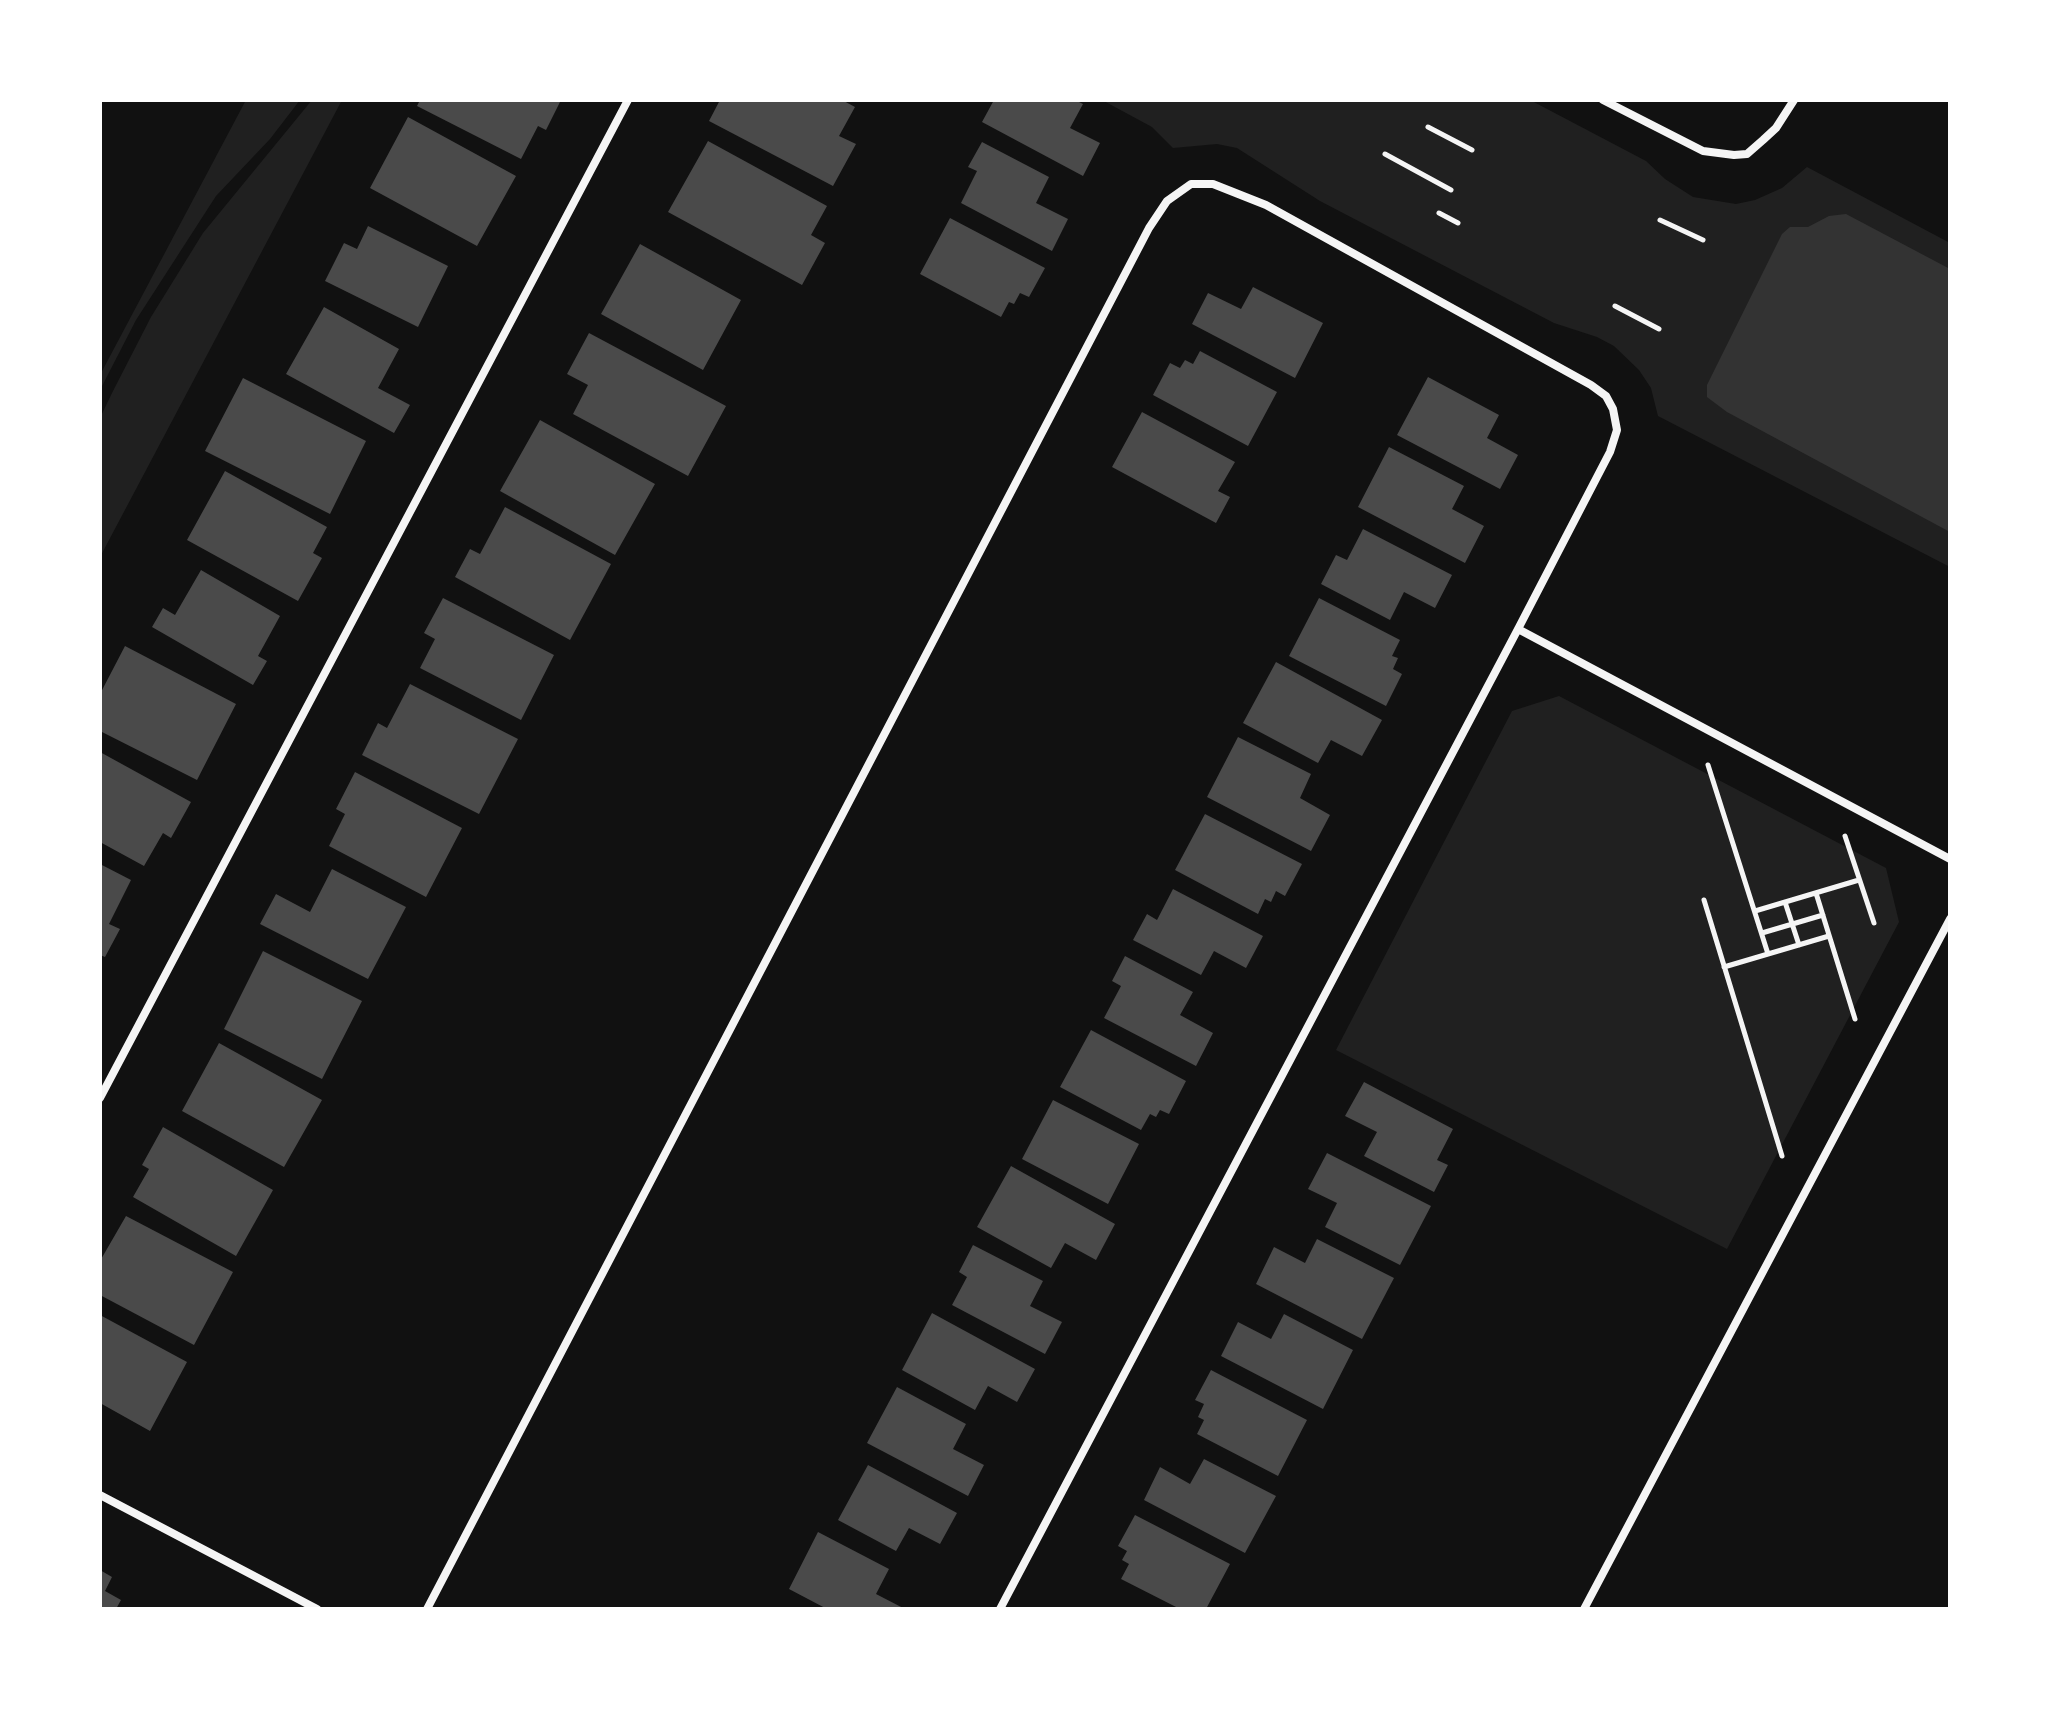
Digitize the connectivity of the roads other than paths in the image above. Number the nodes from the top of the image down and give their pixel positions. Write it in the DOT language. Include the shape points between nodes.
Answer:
graph roads {
  1 [pos="628,100"];
  2 [pos="1603,100"];
  3 [pos="1794,100"];
  4 [pos="1518,629"];
  5 [pos="1950,859"];
  6 [pos="1950,919"];
  7 [pos="100,1098"];
  8 [pos="100,1495"];
  9 [pos="317,1609"];
  10 [pos="427,1609"];
  11 [pos="1000,1609"];
  12 [pos="1584,1609"];
  1 -- 7 [label="street"];
  2 -- 3 [label="street" via="1703,151 1734,155 1747,154 1776,128"];
  4 -- 5 [label="street"];
  4 -- 10 [label="street" via="1610,452 1617,430 1606,396 1266,205 1213,184 1191,184 1167,201"];
  4 -- 11 [label="street"];
  6 -- 12 [label="street"];
  8 -- 9 [label="street"];
}
